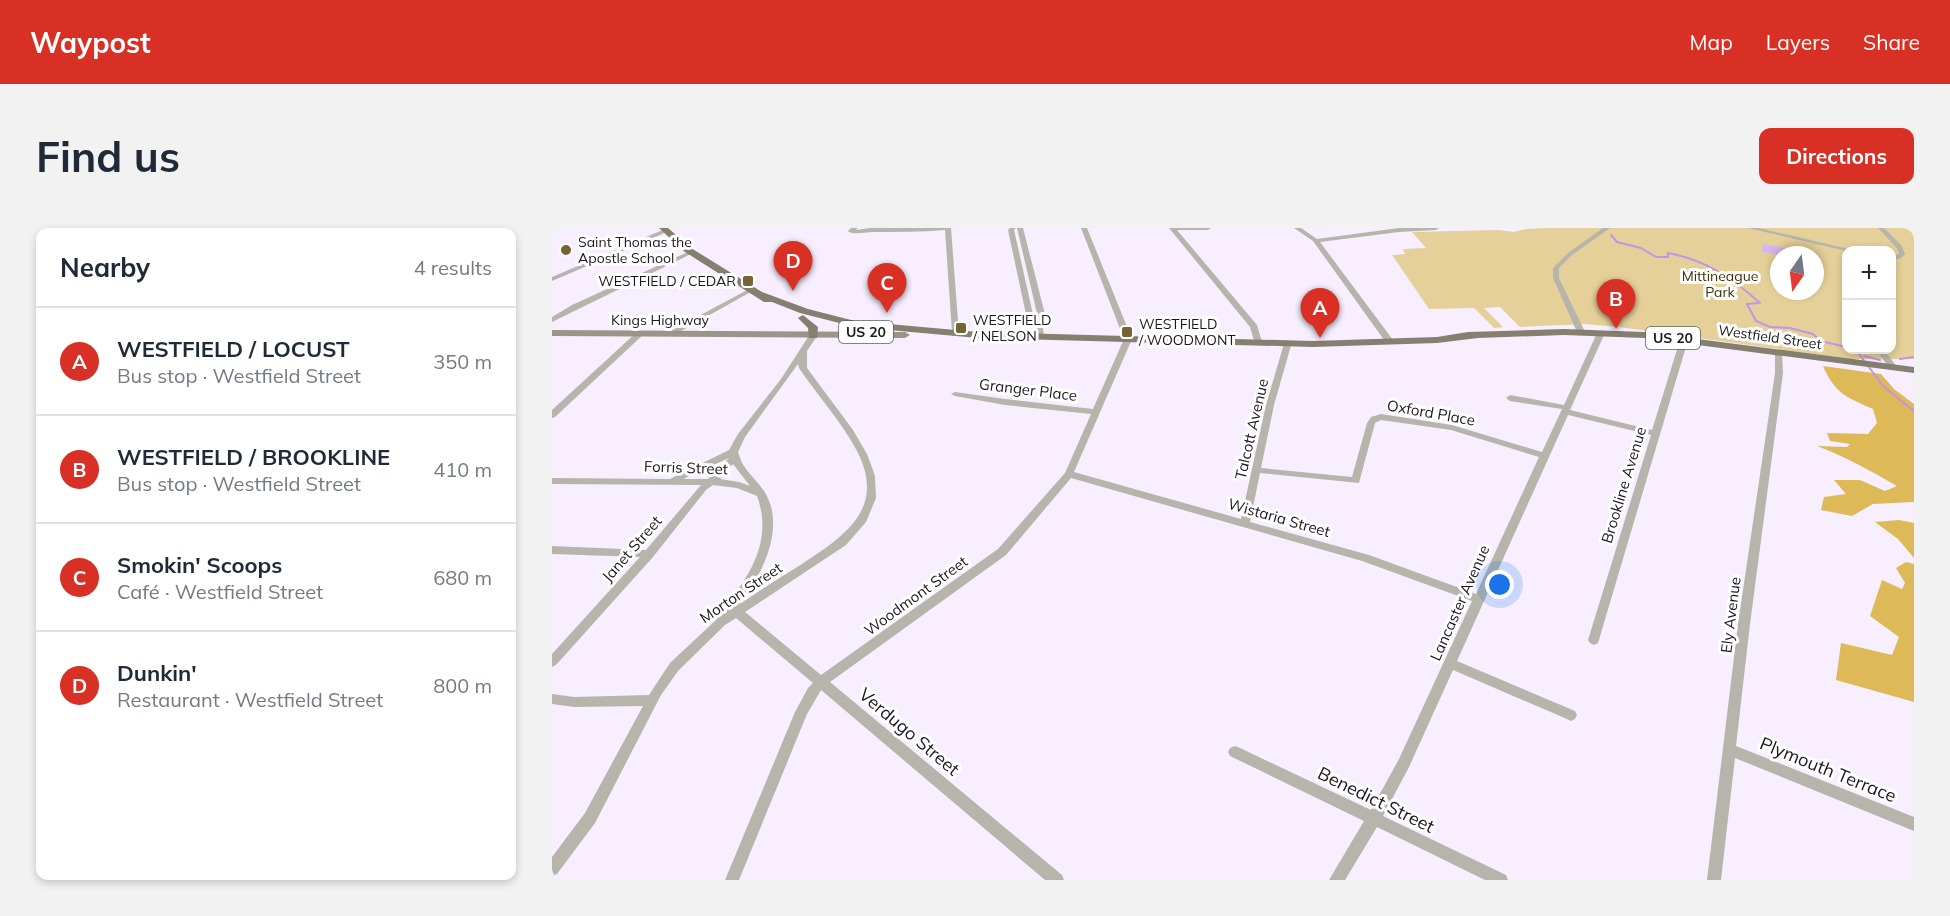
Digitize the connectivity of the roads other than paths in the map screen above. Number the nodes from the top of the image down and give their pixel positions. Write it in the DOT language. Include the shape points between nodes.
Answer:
graph roads {
  1 [pos="855,228"];
  2 [pos="946,228"];
  3 [pos="1013,228"];
  4 [pos="1020,228"];
  5 [pos="1084,228"];
  6 [pos="1172,228"];
  7 [pos="1208,228"];
  8 [pos="1297,228"];
  9 [pos="1436,228"];
  10 [pos="1606,228"];
  11 [pos="1751,228"];
  12 [pos="1881,228"];
  13 [pos="867,229"];
  14 [pos="664,230"];
  15 [pos="1316,241"];
  16 [pos="1842,248"];
  17 [pos="692,252"];
  18 [pos="1028,257"];
  19 [pos="1896,257"];
  20 [pos="1017,258"];
  21 [pos="552,279"];
  22 [pos="1035,289"];
  23 [pos="1025,290"];
  24 [pos="757,292"];
  25 [pos="803,318"];
  26 [pos="552,320"];
  27 [pos="853,330"];
  28 [pos="956,332"];
  29 [pos="1040,332"];
  30 [pos="1581,332"];
  31 [pos="552,333"];
  32 [pos="641,333"];
  33 [pos="671,333"];
  34 [pos="1601,333"];
  35 [pos="814,334"];
  36 [pos="905,335"];
  37 [pos="978,335"];
  38 [pos="1128,339"];
  39 [pos="1388,339"];
  40 [pos="1684,340"];
  41 [pos="1258,342"];
  42 [pos="1288,342"];
  43 [pos="804,352"];
  44 [pos="1778,354"];
  45 [pos="1883,354"];
  46 [pos="1894,369"];
  47 [pos="1914,370"];
  48 [pos="955,394"];
  49 [pos="1510,398"];
  50 [pos="1567,410"];
  51 [pos="1097,412"];
  52 [pos="552,415"];
  53 [pos="1656,434"];
  54 [pos="734,454"];
  55 [pos="1545,456"];
  56 [pos="1256,470"];
  57 [pos="1069,474"];
  58 [pos="552,481"];
  59 [pos="669,481"];
  60 [pos="709,482"];
  61 [pos="761,494"];
  62 [pos="1245,524"];
  63 [pos="552,550"];
  64 [pos="649,554"];
  65 [pos="1478,599"];
  66 [pos="737,612"];
  67 [pos="704,636"];
  68 [pos="1594,640"];
  69 [pos="552,662"];
  70 [pos="1450,663"];
  71 [pos="821,682"];
  72 [pos="552,699"];
  73 [pos="653,700"];
  74 [pos="1571,715"];
  75 [pos="1730,749"];
  76 [pos="1234,752"];
  77 [pos="1374,819"];
  78 [pos="1914,824"];
  79 [pos="552,868"];
  80 [pos="732,880"];
  81 [pos="1057,880"];
  82 [pos="1336,880"];
  83 [pos="1501,880"];
  84 [pos="1714,880"];
  1 -- 13 [label="street" via="852,232"];
  2 -- 13 [label="street" via="903,232"];
  2 -- 28 [label="street"];
  3 -- 20 [label="street"];
  4 -- 18 [label="street"];
  5 -- 38 [label="street"];
  6 -- 7 [label="street"];
  6 -- 41 [label="street" via="1254,327"];
  8 -- 15 [label="street"];
  9 -- 15 [label="street"];
  10 -- 30 [label="street" via="1556,268 1556,278"];
  11 -- 16 [label="street"];
  12 -- 19 [label="street" via="1899,247 1902,254"];
  14 -- 17 [label="main road, Westfield Street / US 20"];
  14 -- 21 [label="street"];
  15 -- 39 [label="street"];
  17 -- 24 [label="main road, Westfield Street / US 20"];
  17 -- 26 [label="street"];
  18 -- 20 [label="street"];
  18 -- 22 [label="street"];
  20 -- 23 [label="street"];
  22 -- 23 [label="street"];
  22 -- 29 [label="street" via="1043,322"];
  23 -- 29 [label="street" via="1032,324"];
  24 -- 25 [label="main road, Westfield Street / US 20"];
  24 -- 28 [label="main road, Westfield Street / US 20" via="804,311 855,324"];
  24 -- 33 [label="street"];
  25 -- 27 [label="main road, Westfield Street / US 20"];
  25 -- 35 [label="main road" via="812,324"];
  27 -- 35 [label="main road, Kings Highway"];
  27 -- 36 [label="main road, Westfield Street / US 20"];
  28 -- 37 [label="main road, Westfield Street / US 20"];
  29 -- 37 [label="main road, Westfield Street / US 20"];
  29 -- 38 [label="main road, Westfield Street / US 20"];
  30 -- 34 [label="main road, Westfield Street / US 20"];
  30 -- 39 [label="main road, Westfield Street / US 20"];
  31 -- 32 [label="main road, Kings Highway"];
  32 -- 33 [label="main road, Kings Highway"];
  32 -- 52 [label="street"];
  33 -- 35 [label="main road, Kings Highway"];
  34 -- 40 [label="main road, Westfield Street / US 20"];
  34 -- 50 [label="street, Lancaster Avenue"];
  35 -- 36 [label="main road, Kings Highway"];
  35 -- 43 [label="street, Janet Street"];
  36 -- 37 [label="main road, Westfield Street / US 20"];
  38 -- 41 [label="main road, Westfield Street / US 20"];
  38 -- 51 [label="street, Woodmont Street"];
  39 -- 42 [label="main road, Westfield Street / US 20"];
  40 -- 44 [label="main road, Westfield Street / US 20"];
  40 -- 53 [label="street, Brookline Avenue"];
  41 -- 42 [label="main road, Westfield Street / US 20"];
  42 -- 56 [label="street, Talcott Avenue"];
  43 -- 54 [label="street, Janet Street" via="741,436"];
  43 -- 66 [label="street, Morton Street" via="803,368 867,463 872,503 862,521 842,542"];
  44 -- 46 [label="main road, Westfield Street / US 20"];
  44 -- 75 [label="street, Ely Avenue" via="1779,373"];
  45 -- 46 [label="street"];
  46 -- 47 [label="main road, Westfield Street / US 20"];
  48 -- 51 [label="street, Granger Place"];
  49 -- 50 [label="street"];
  50 -- 53 [label="street"];
  50 -- 55 [label="street, Lancaster Avenue"];
  51 -- 57 [label="street, Woodmont Street"];
  53 -- 68 [label="street, Brookline Avenue"];
  54 -- 59 [label="street"];
  54 -- 60 [label="street, Janet Street"];
  54 -- 61 [label="street"];
  55 -- 56 [label="street, Oxford Place" via="1461,430 1377,417 1371,423 1356,481"];
  55 -- 65 [label="street, Lancaster Avenue"];
  56 -- 62 [label="street, Talcott Avenue"];
  57 -- 62 [label="street, Wistaria Street"];
  57 -- 71 [label="street, Woodmont Street" via="1002,552"];
  58 -- 59 [label="street, Forris Street"];
  59 -- 60 [label="street, Forris Street"];
  60 -- 61 [label="street, Forris Street" via="739,485"];
  60 -- 64 [label="street, Janet Street"];
  61 -- 67 [label="street" via="768,520 756,569 740,597"];
  62 -- 65 [label="street, Wistaria Street" via="1365,558"];
  63 -- 64 [label="street"];
  64 -- 69 [label="street, Janet Street"];
  65 -- 70 [label="street, Lancaster Avenue"];
  66 -- 67 [label="street, Morton Street"];
  66 -- 71 [label="street, Verdugo Street"];
  67 -- 73 [label="street, Morton Street" via="674,667"];
  70 -- 74 [label="street"];
  70 -- 77 [label="street, Lancaster Avenue"];
  71 -- 80 [label="street, Woodmont Street" via="801,712"];
  71 -- 81 [label="street, Verdugo Street"];
  72 -- 73 [label="street"];
  73 -- 79 [label="street, Morton Street" via="590,818"];
  75 -- 78 [label="street, Plymouth Terrace"];
  75 -- 84 [label="street, Ely Avenue"];
  76 -- 77 [label="street, Benedict Street"];
  77 -- 82 [label="street, Lancaster Avenue"];
  77 -- 83 [label="street, Benedict Street"];
}
